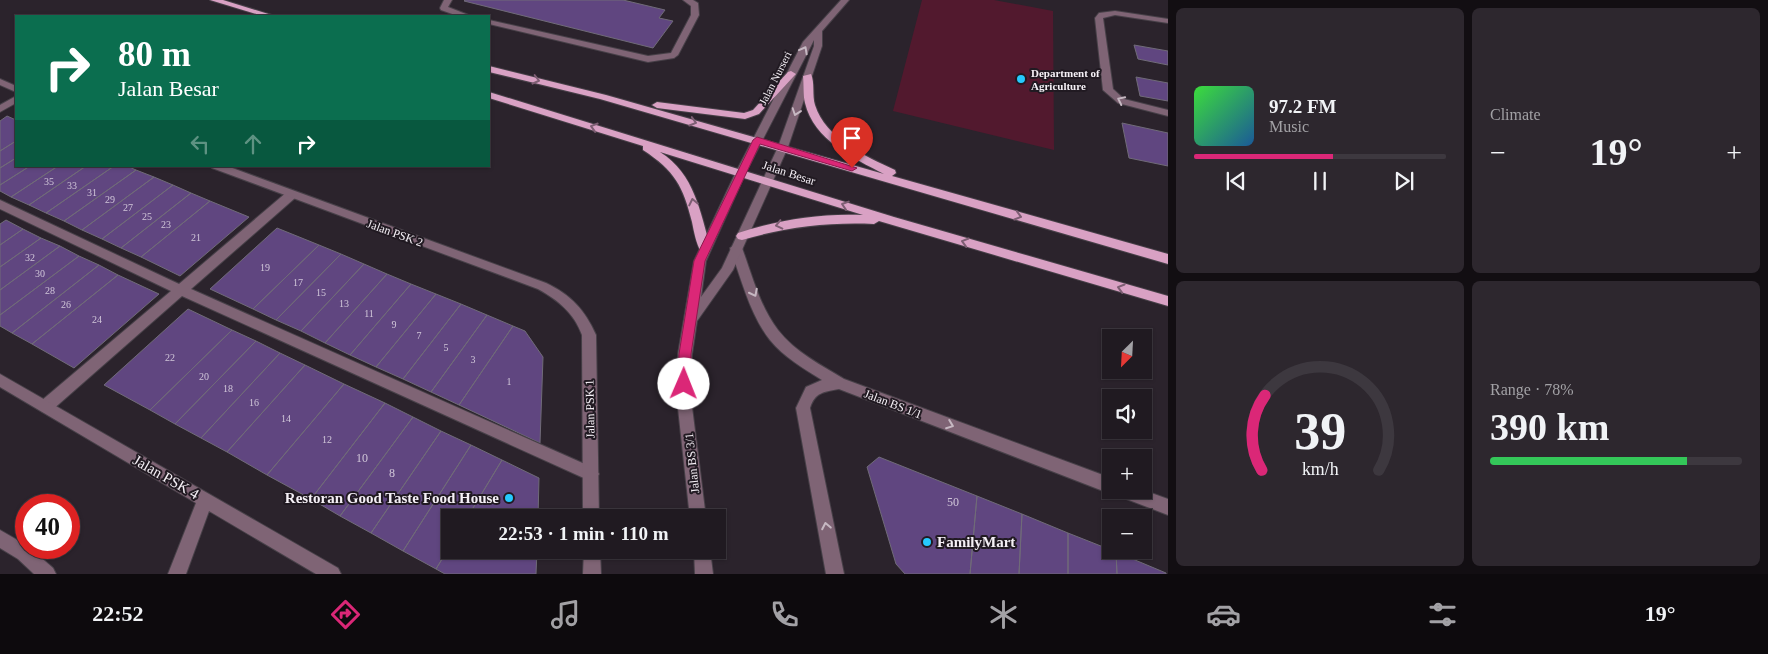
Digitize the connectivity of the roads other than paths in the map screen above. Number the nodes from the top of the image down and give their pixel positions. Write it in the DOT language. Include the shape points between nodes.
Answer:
graph roads {
  1 [pos="214,0"];
  2 [pos="448,0"];
  3 [pos="687,0"];
  4 [pos="845,0"];
  5 [pos="260,14"];
  6 [pos="463,15"];
  7 [pos="1154,18"];
  8 [pos="1168,21"];
  9 [pos="490,22"];
  10 [pos="1168,27"];
  11 [pos="818,31"];
  12 [pos="490,69"];
  13 [pos="791,74"];
  14 [pos="808,76"];
  15 [pos="0,82"];
  16 [pos="15,89"];
  17 [pos="490,95"];
  18 [pos="603,96"];
  19 [pos="15,101"];
  20 [pos="0,109"];
  21 [pos="1168,113"];
  22 [pos="626,136"];
  23 [pos="757,140"];
  24 [pos="783,147"];
  25 [pos="219,167"];
  26 [pos="741,172"];
  27 [pos="766,180"];
  28 [pos="920,188"];
  29 [pos="291,195"];
  30 [pos="0,204"];
  31 [pos="891,220"];
  32 [pos="739,242"];
  33 [pos="705,249"];
  34 [pos="1168,258"];
  35 [pos="181,290"];
  36 [pos="1168,301"];
  37 [pos="572,305"];
  38 [pos="692,319"];
  39 [pos="0,380"];
  40 [pos="839,384"];
  41 [pos="46,406"];
  42 [pos="591,474"];
  43 [pos="1102,483"];
  44 [pos="1145,499"];
  45 [pos="205,500"];
  46 [pos="1168,508"];
  47 [pos="591,509"];
  48 [pos="697,509"];
  49 [pos="0,538"];
  50 [pos="592,559"];
  51 [pos="703,559"];
  52 [pos="47,574"];
  53 [pos="177,574"];
  54 [pos="332,574"];
  55 [pos="592,574"];
  56 [pos="704,574"];
  57 [pos="835,574"];
  1 -- 5 [label="main road"];
  2 -- 6 [label="street" via="444,8"];
  3 -- 9 [label="street" via="695,5 695,15 674,55 662,58 624,55"];
  4 -- 11 [label="street, Jalan Nurseri"];
  7 -- 8 [label="street"];
  7 -- 10 [label="street"];
  21 -- 7 [label="street, one-way" via="1121,101 1108,90 1099,18 1115,13"];
  13 -- 11 [label="street, Jalan Nurseri, one-way" via="807,42"];
  11 -- 14 [label="street" via="818,46"];
  12 -- 18 [label="main road, Jalan Besar, one-way"];
  13 -- 18 [label="main road" via="756,112 745,116"];
  13 -- 23 [label="street, Jalan Nurseri"];
  14 -- 24 [label="street, one-way"];
  14 -- 28 [label="main road" via="810,104 822,128 856,156"];
  15 -- 16 [label="street"];
  22 -- 17 [label="main road, Jalan Besar, one-way"];
  18 -- 23 [label="main road, Jalan Besar, one-way"];
  19 -- 20 [label="street"];
  22 -- 26 [label="main road, Jalan Besar"];
  33 -- 22 [label="main road, one-way" via="686,181 674,166"];
  23 -- 24 [label="main road, Jalan Besar"];
  23 -- 26 [label="street, Jalan BS 3/1"];
  24 -- 27 [label="street, Jalan BS 3/1"];
  24 -- 28 [label="main road, Jalan Besar"];
  25 -- 29 [label="street, Jalan PSK 2"];
  26 -- 27 [label="main road, Jalan Besar"];
  26 -- 33 [label="street, Jalan BS 3/1"];
  31 -- 27 [label="main road, Jalan Besar, one-way"];
  27 -- 32 [label="street, Jalan BS 3/1"];
  28 -- 34 [label="main road, Jalan Besar, one-way"];
  29 -- 35 [label="street"];
  29 -- 37 [label="street, Jalan PSK 2" via="542,286"];
  30 -- 35 [label="street"];
  31 -- 32 [label="main road, one-way" via="850,218 791,222"];
  36 -- 31 [label="main road, Jalan Besar, one-way"];
  32 -- 38 [label="street, Jalan BS 3/1" via="727,270"];
  32 -- 40 [label="street, Jalan BS 1/1, one-way" via="750,287 769,327 788,348"];
  33 -- 38 [label="street, Jalan BS 3/1" via="700,261"];
  35 -- 41 [label="street"];
  35 -- 42 [label="street"];
  37 -- 42 [label="street, Jalan PSK 1" via="583,318 589,335"];
  38 -- 48 [label="street, Jalan BS 3/1" via="685,354 684,399"];
  39 -- 41 [label="street, Jalan PSK 4"];
  40 -- 43 [label="street, Jalan BS 1/1, one-way"];
  57 -- 40 [label="street, one-way" via="803,408 805,396 814,388"];
  41 -- 45 [label="street, Jalan PSK 4"];
  42 -- 47 [label="street, Jalan PSK 1"];
  44 -- 46 [label="street"];
  45 -- 53 [label="street"];
  45 -- 54 [label="street, Jalan PSK 4"];
  49 -- 52 [label="street" via="24,553"];
  50 -- 55 [label="street"];
  51 -- 56 [label="street"];
}
